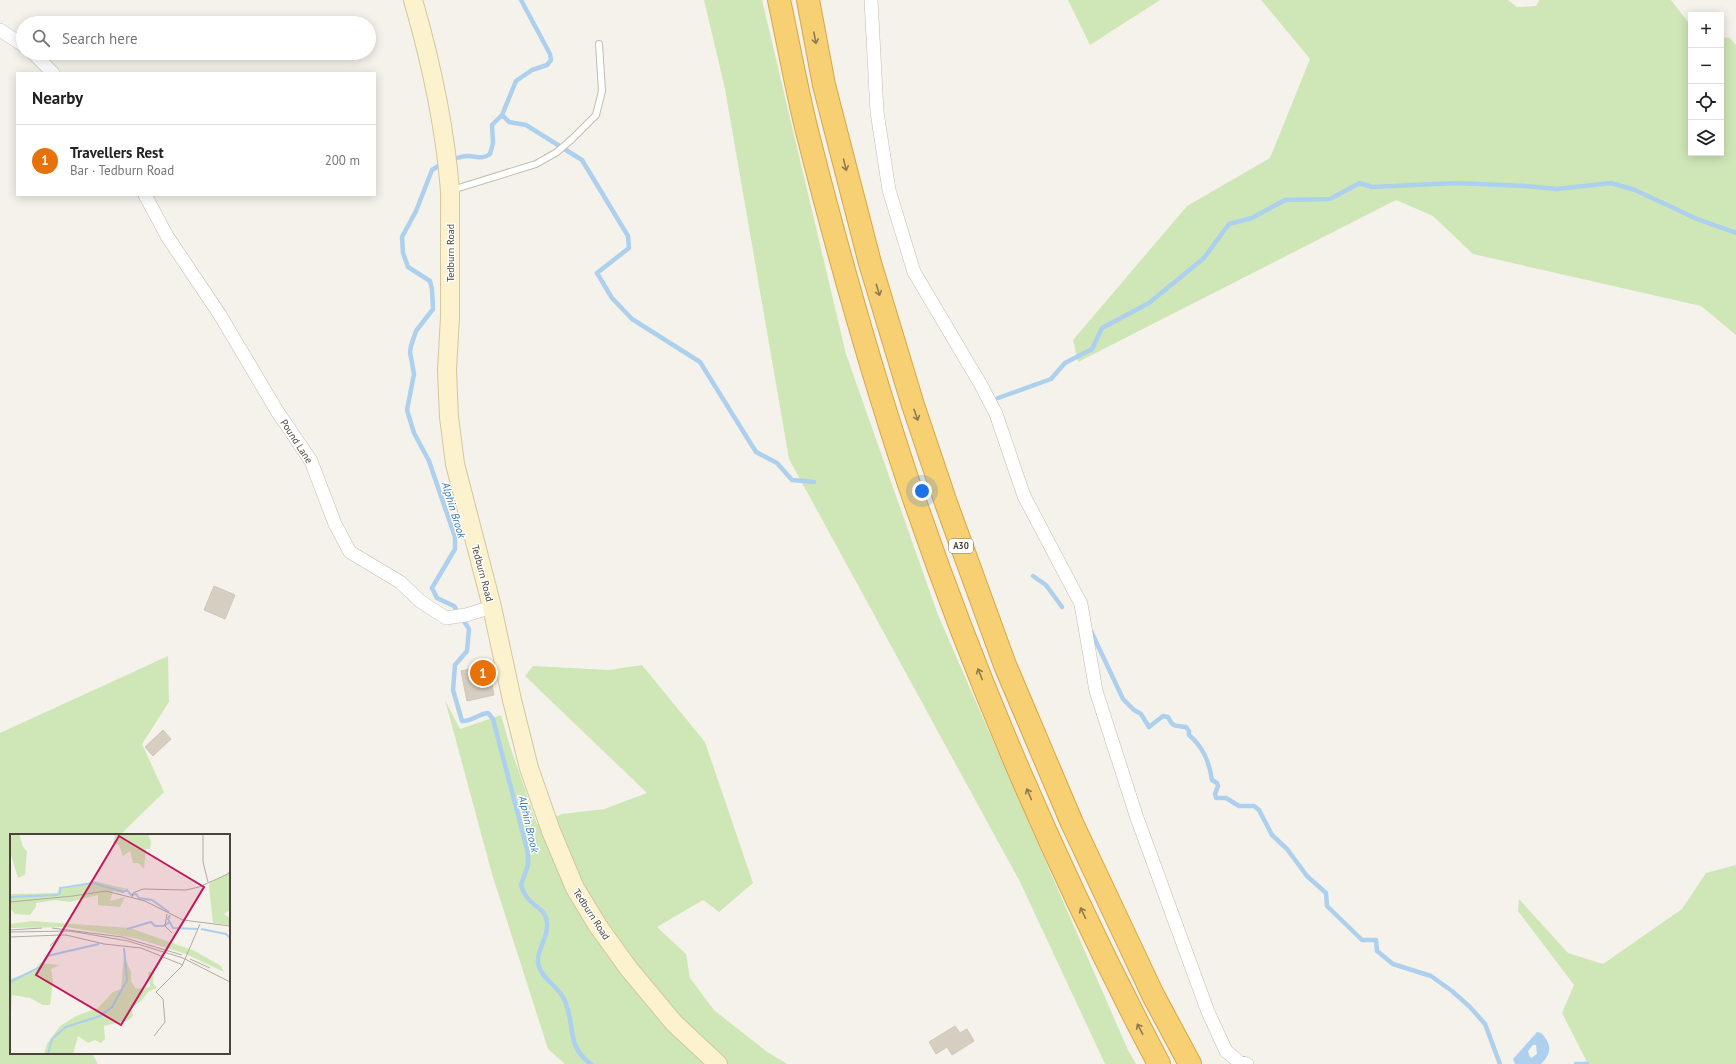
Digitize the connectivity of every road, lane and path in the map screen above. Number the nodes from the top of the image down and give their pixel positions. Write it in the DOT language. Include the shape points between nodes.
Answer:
graph roads {
  1 [pos="413,0"];
  2 [pos="778,0"];
  3 [pos="808,0"];
  4 [pos="871,0"];
  5 [pos="0,30"];
  6 [pos="16,40"];
  7 [pos="599,44"];
  8 [pos="39,60"];
  9 [pos="52,72"];
  10 [pos="450,182"];
  11 [pos="146,196"];
  12 [pos="492,607"];
  13 [pos="1232,1059"];
  14 [pos="718,1064"];
  15 [pos="1159,1064"];
  16 [pos="1190,1064"];
  17 [pos="1247,1064"];
  1 -- 10 [label="street, Tedburn Road" via="433,81"];
  15 -- 2 [label="highway, A30, one-way" via="1047,836 941,574 892,432 851,295 808,137"];
  3 -- 16 [label="highway, A30, one-way" via="824,85 870,263 948,510 1005,665 1072,823 1153,995"];
  4 -- 13 [label="street" via="877,112 889,190 904,245 914,272 996,414 1024,496 1081,604 1096,691 1137,818 1208,1012"];
  5 -- 6 [label="street"];
  7 -- 10 [label="lane" via="602,91 596,115 572,139 548,159 536,164"];
  8 -- 9 [label="street"];
  10 -- 12 [label="street, Tedburn Road" via="450,317 447,370 449,416 455,464"];
  11 -- 12 [label="street, Pound Lane" via="167,236 220,315 277,411 311,461 335,524 350,552 400,582 420,601 446,618"];
  12 -- 14 [label="street, Tedburn Road" via="529,768 551,831 575,888 629,969 674,1023"];
  13 -- 17 [label="street"];
}
